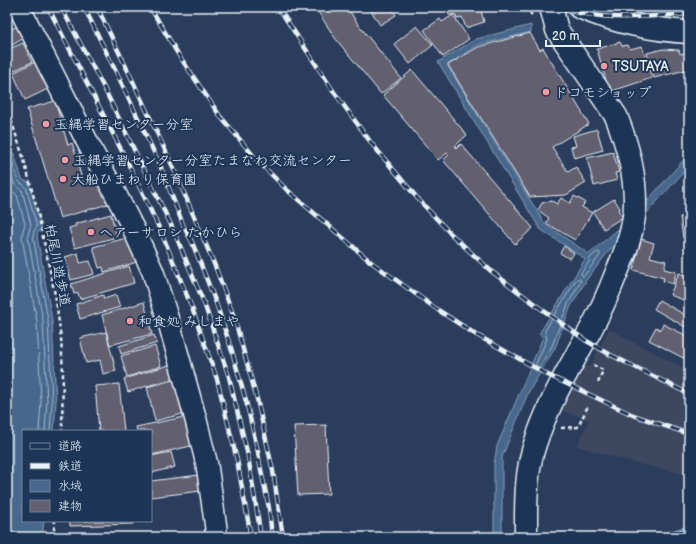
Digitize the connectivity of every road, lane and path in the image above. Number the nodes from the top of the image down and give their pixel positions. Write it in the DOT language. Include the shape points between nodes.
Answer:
graph roads {
  1 [pos="19,7"];
  2 [pos="551,7"];
  3 [pos="579,7"];
  4 [pos="689,32"];
  5 [pos="7,106"];
  6 [pos="588,406"];
  7 [pos="540,429"];
  8 [pos="62,430"];
  9 [pos="55,522"];
  10 [pos="53,537"];
  11 [pos="216,537"];
  12 [pos="526,537"];
  1 -- 11 [label="street" via="153,272 207,465"];
  2 -- 7 [label="street" via="557,30 616,116 629,155 635,203 628,248 604,304 554,397"];
  3 -- 4 [label="street" via="629,24 666,31"];
  5 -- 8 [label="path, 柏尾川遊歩道" via="36,205 56,300 63,380"];
  6 -- 7 [label="path" via="578,427"];
  7 -- 12 [label="street" via="529,470"];
  9 -- 10 [label="path"];
}
